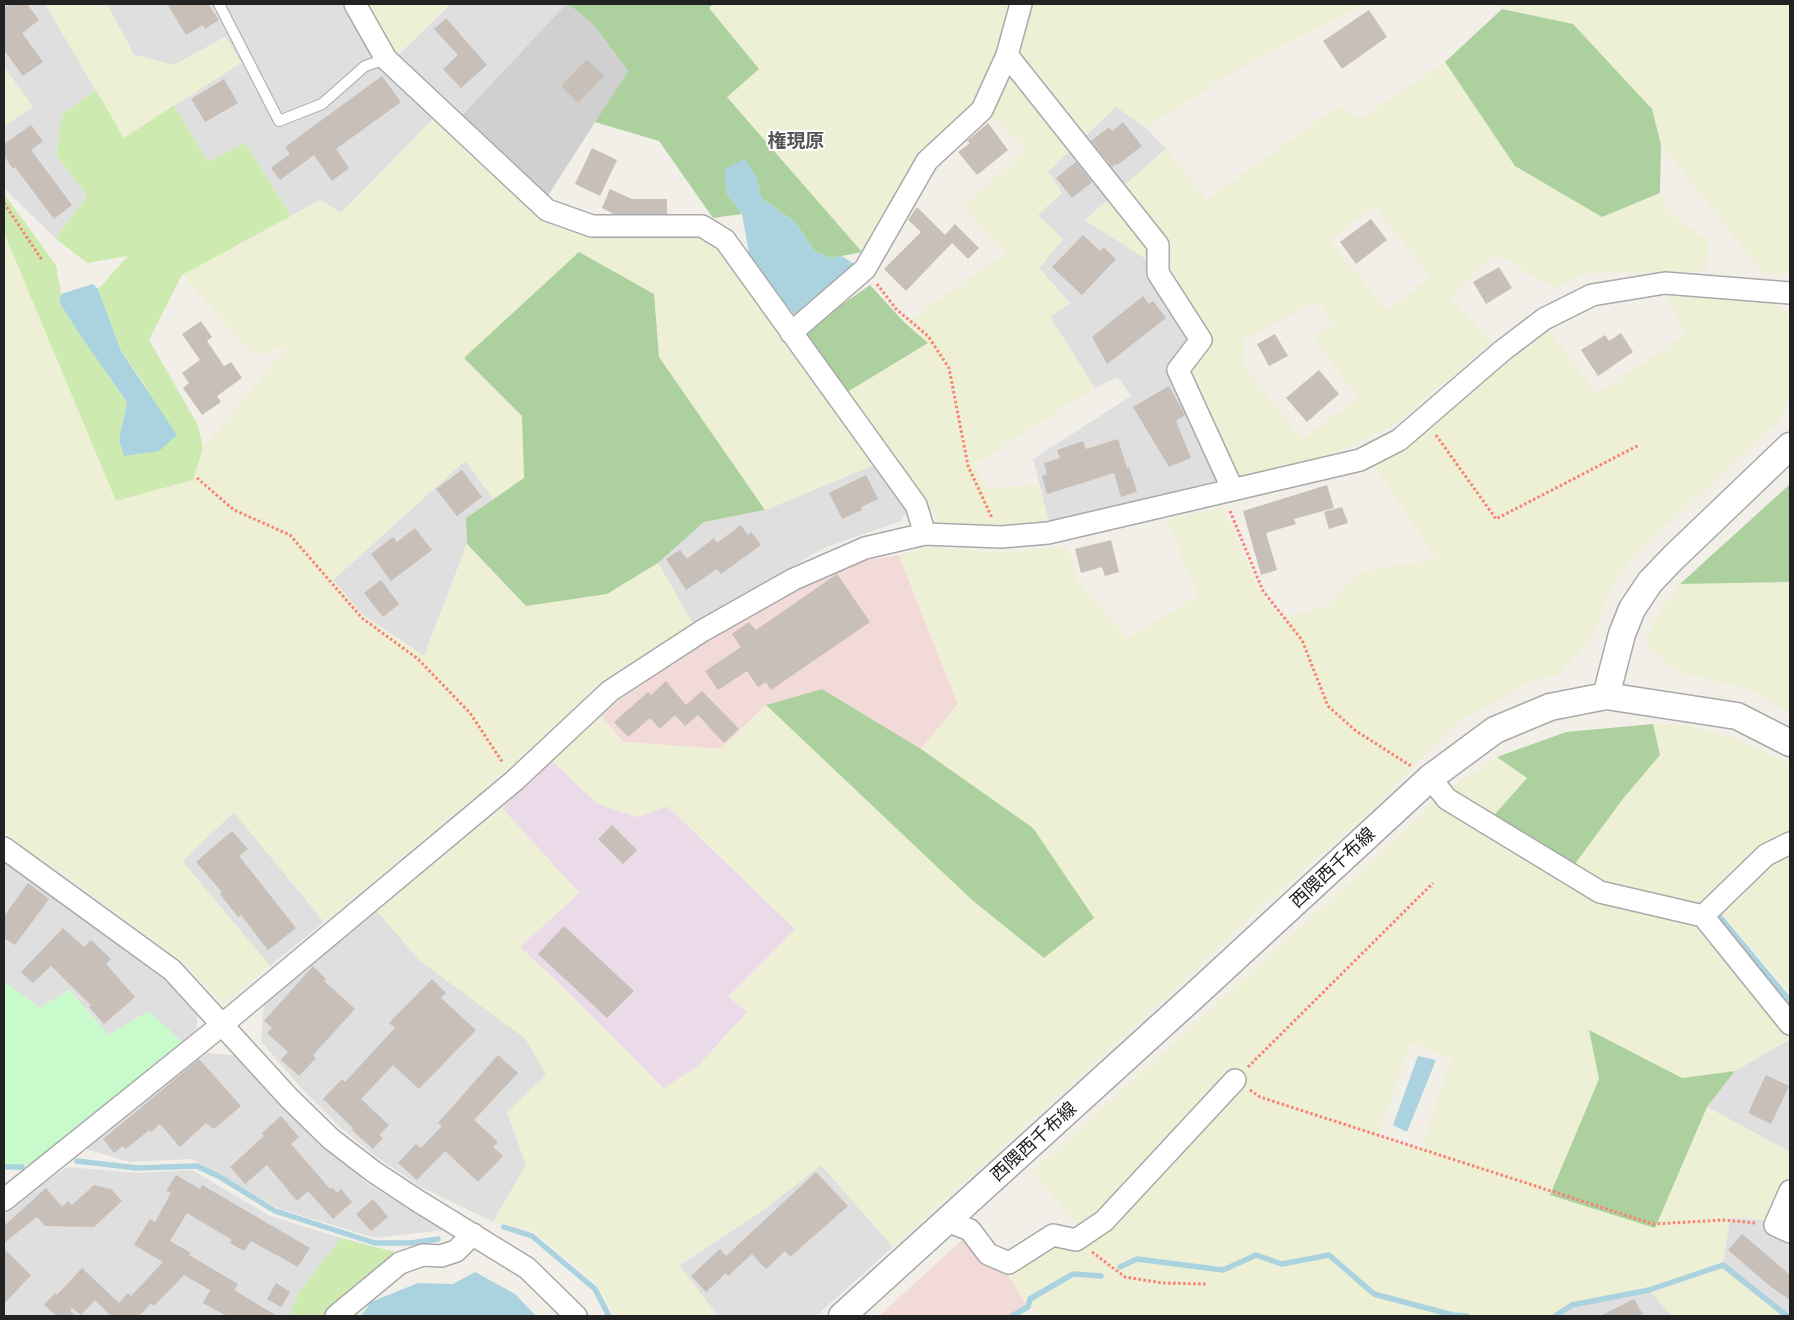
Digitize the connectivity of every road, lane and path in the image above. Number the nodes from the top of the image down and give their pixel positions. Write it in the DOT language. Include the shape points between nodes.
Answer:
graph roads {
  1 [pos="219,4"];
  2 [pos="355,4"];
  3 [pos="1021,4"];
  4 [pos="1007,56"];
  5 [pos="386,59"];
  6 [pos="4,203"];
  7 [pos="42,260"];
  8 [pos="865,269"];
  9 [pos="1790,292"];
  10 [pos="791,333"];
  11 [pos="1424,418"];
  12 [pos="1639,445"];
  13 [pos="1790,446"];
  14 [pos="197,478"];
  15 [pos="1233,490"];
  16 [pos="925,534"];
  17 [pos="1001,537"];
  18 [pos="1606,696"];
  19 [pos="1790,744"];
  20 [pos="1430,778"];
  21 [pos="514,781"];
  22 [pos="1790,843"];
  23 [pos="4,848"];
  24 [pos="1433,883"];
  25 [pos="1703,916"];
  26 [pos="223,1024"];
  27 [pos="1790,1024"];
  28 [pos="1235,1080"];
  29 [pos="1790,1191"];
  30 [pos="4,1200"];
  31 [pos="947,1221"];
  32 [pos="1782,1228"];
  33 [pos="473,1234"];
  34 [pos="1076,1240"];
  35 [pos="1206,1284"];
  36 [pos="336,1316"];
  37 [pos="576,1316"];
  38 [pos="842,1316"];
  1 -- 5 [label="lane" via="279,120 322,104 365,66"];
  2 -- 5 [label="street"];
  3 -- 4 [label="street"];
  4 -- 8 [label="street" via="982,110 928,162"];
  4 -- 15 [label="street" via="1158,245 1158,273 1201,340 1178,370"];
  5 -- 10 [label="street" via="547,210 592,226 702,226 725,240"];
  6 -- 7 [label="path"];
  8 -- 10 [label="street"];
  8 -- 17 [label="path" via="896,309 928,336 949,368 968,466"];
  9 -- 11 [label="street" via="1665,283 1592,295 1544,319"];
  10 -- 16 [label="street" via="916,505"];
  11 -- 12 [label="path" via="1496,519"];
  11 -- 15 [label="street" via="1399,440 1360,460"];
  13 -- 18 [label="street" via="1650,582 1632,609 1622,634"];
  14 -- 21 [label="path" via="234,510 290,535 362,618 418,660 470,713"];
  15 -- 17 [label="street" via="1048,533"];
  15 -- 20 [label="path" via="1229,511 1263,592 1302,640 1328,706 1356,731"];
  16 -- 17 [label="street"];
  16 -- 21 [label="street" via="864,548 794,579 702,631 610,691"];
  18 -- 19 [label="street, 西隈西千布線" via="1737,716"];
  18 -- 20 [label="street, 西隈西千布線" via="1550,707 1495,730"];
  20 -- 25 [label="street" via="1447,799 1600,892"];
  20 -- 31 [label="street, 西隈西千布線"];
  21 -- 26 [label="street"];
  22 -- 25 [label="street" via="1766,855"];
  23 -- 26 [label="street" via="172,970"];
  24 -- 28 [label="path"];
  25 -- 27 [label="street"];
  26 -- 30 [label="street"];
  26 -- 33 [label="street" via="289,1098 331,1139 396,1186"];
  28 -- 32 [label="path" via="1260,1096 1652,1224 1722,1220"];
  28 -- 34 [label="street" via="1104,1220"];
  29 -- 32 [label="street"];
  31 -- 34 [label="street" via="970,1230 988,1254 1009,1263 1053,1235"];
  31 -- 38 [label="street, 西隈西千布線"];
  33 -- 36 [label="street" via="456,1251 441,1256 423,1255 400,1263"];
  33 -- 37 [label="street" via="527,1268"];
  34 -- 35 [label="path" via="1125,1277 1163,1283"];
}
